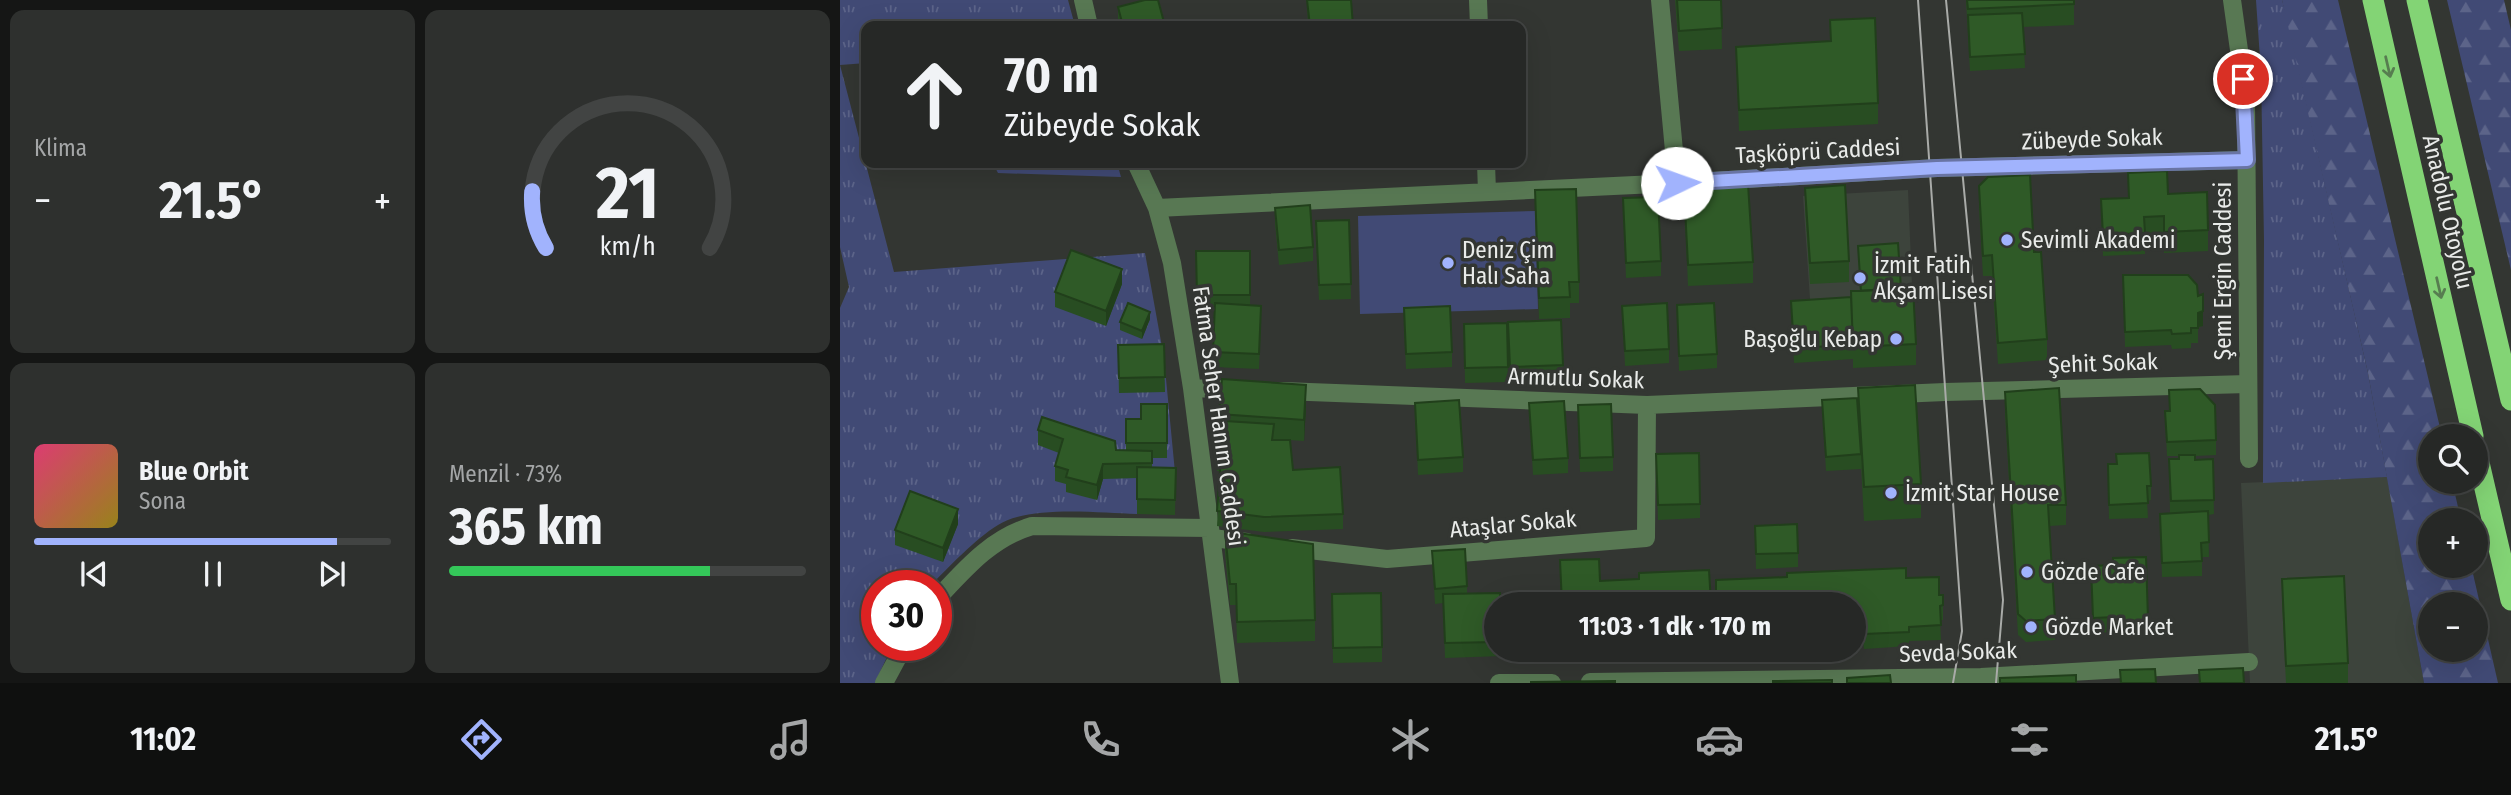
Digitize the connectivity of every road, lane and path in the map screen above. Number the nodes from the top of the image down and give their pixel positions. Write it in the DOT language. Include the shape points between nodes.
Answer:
graph roads {
  1 [pos="1083,0"];
  2 [pos="1478,0"];
  3 [pos="1660,0"];
  4 [pos="2232,0"];
  5 [pos="2373,0"];
  6 [pos="2417,0"];
  7 [pos="1088,21"];
  8 [pos="1479,21"];
  9 [pos="2247,160"];
  10 [pos="1138,168"];
  11 [pos="1486,168"];
  12 [pos="1937,168"];
  13 [pos="1677,183"];
  14 [pos="1487,192"];
  15 [pos="1157,208"];
  16 [pos="2248,384"];
  17 [pos="1192,388"];
  18 [pos="1959,392"];
  19 [pos="2511,400"];
  20 [pos="1647,405"];
  21 [pos="2470,424"];
  22 [pos="2249,458"];
  23 [pos="2486,494"];
  24 [pos="1211,533"];
  25 [pos="952,584"];
  26 [pos="2511,600"];
  27 [pos="896,661"];
  28 [pos="2249,662"];
  29 [pos="884,683"];
  30 [pos="1230,683"];
  31 [pos="1499,683"];
  1 -- 7 [label="street"];
  2 -- 8 [label="street"];
  3 -- 13 [label="street"];
  4 -- 9 [label="street, Şemi Ergin Caddesi" via="2246,100"];
  5 -- 21 [label="highway, Anadolu Otoyolu, one-way"];
  6 -- 19 [label="highway, Anadolu Otoyolu"];
  9 -- 12 [label="street, Zübeyde Sokak"];
  9 -- 16 [label="street, Şemi Ergin Caddesi"];
  10 -- 15 [label="street, Fatma Seher Hanım Caddesi"];
  11 -- 14 [label="street"];
  12 -- 13 [label="street, Taşköprü Caddesi"];
  13 -- 14 [label="street, Taşköprü Caddesi"];
  14 -- 15 [label="street, Taşköprü Caddesi"];
  15 -- 17 [label="street, Fatma Seher Hanım Caddesi" via="1172,263"];
  16 -- 18 [label="street, Şehit Sokak"];
  16 -- 22 [label="street, Şemi Ergin Caddesi"];
  17 -- 20 [label="street, Armutlu Sokak"];
  17 -- 24 [label="street, Fatma Seher Hanım Caddesi"];
  18 -- 20 [label="street, Armutlu Sokak"];
  20 -- 24 [label="street, Ataşlar Sokak" via="1646,538 1387,559"];
  23 -- 26 [label="highway"];
  24 -- 25 [label="street, Ataşlar Sokak" via="1032,526 993,543"];
  24 -- 30 [label="street, Fatma Seher Hanım Caddesi"];
  27 -- 29 [label="street"];
  28 -- 31 [label="street, Sevda Sokak" via="1981,677"];
}
